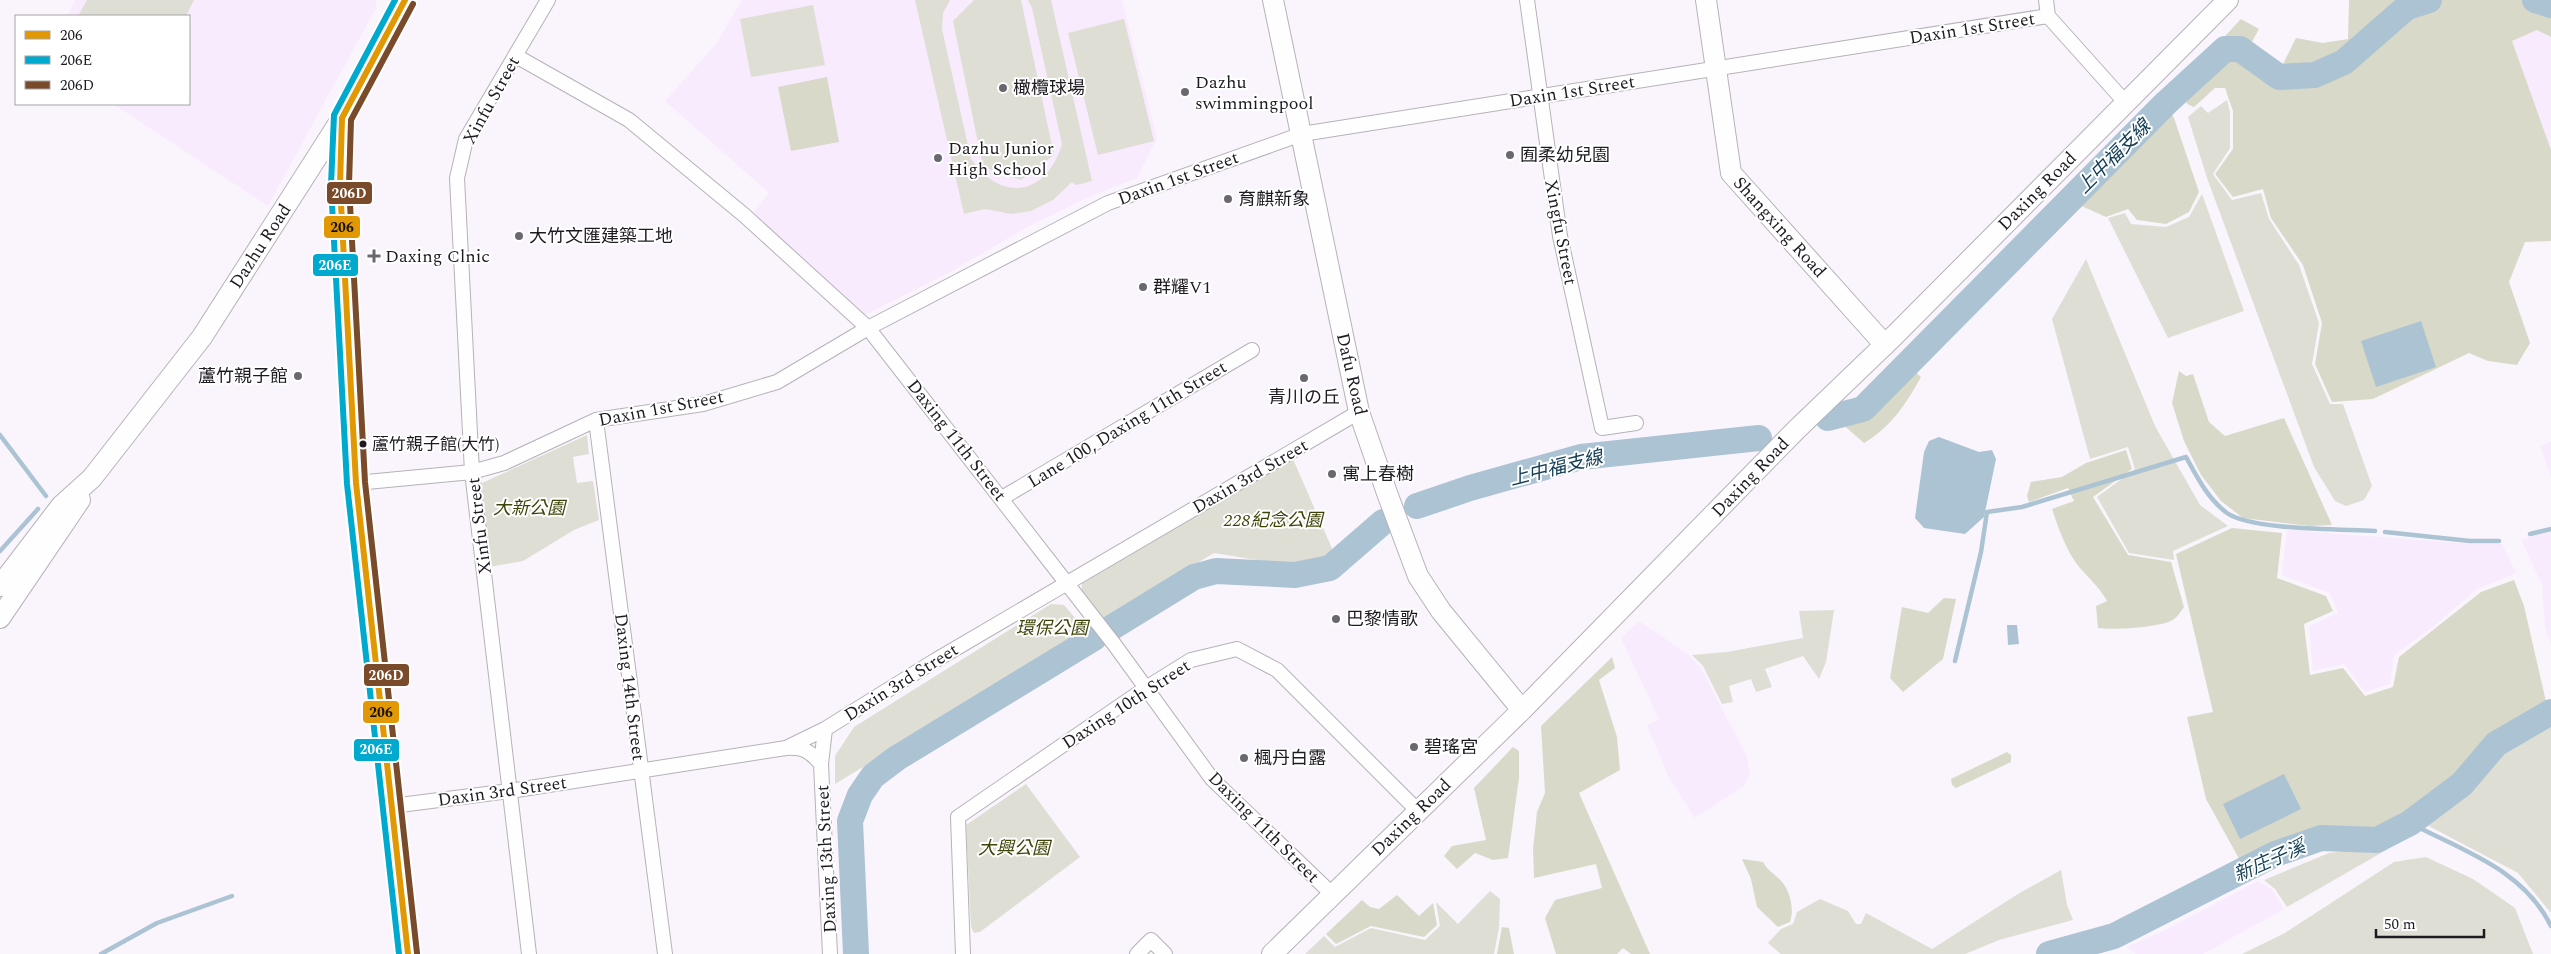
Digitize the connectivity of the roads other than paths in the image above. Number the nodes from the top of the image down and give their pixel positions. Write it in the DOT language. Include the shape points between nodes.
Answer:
graph roads {
  1 [pos="404,0"];
  2 [pos="548,0"];
  3 [pos="1273,0"];
  4 [pos="1526,0"];
  5 [pos="1706,0"];
  6 [pos="2046,0"];
  7 [pos="2228,0"];
  8 [pos="2048,16"];
  9 [pos="516,56"];
  10 [pos="1715,68"];
  11 [pos="1539,96"];
  12 [pos="2125,102"];
  13 [pos="342,118"];
  14 [pos="1302,134"];
  15 [pos="868,328"];
  16 [pos="1885,345"];
  17 [pos="1252,350"];
  18 [pos="1359,412"];
  19 [pos="596,420"];
  20 [pos="1636,423"];
  21 [pos="472,472"];
  22 [pos="92,478"];
  23 [pos="356,483"];
  24 [pos="1002,498"];
  25 [pos="1065,583"];
  26 [pos="0,586"];
  27 [pos="0,618"];
  28 [pos="1146,688"];
  29 [pos="1522,710"];
  30 [pos="825,729"];
  31 [pos="786,748"];
  32 [pos="821,764"];
  33 [pos="640,770"];
  34 [pos="510,791"];
  35 [pos="392,806"];
  36 [pos="1418,811"];
  37 [pos="1332,894"];
  38 [pos="408,954"];
  39 [pos="529,954"];
  40 [pos="665,954"];
  41 [pos="830,954"];
  42 [pos="963,954"];
  43 [pos="1137,954"];
  44 [pos="1165,954"];
  45 [pos="1272,954"];
  1 -- 13 [label="street, Dazhu Road"];
  2 -- 9 [label="street, Xinfu Street"];
  3 -- 14 [label="street, Dafu Road"];
  4 -- 11 [label="street, Xingfu Street"];
  5 -- 10 [label="street, Shangxing Road"];
  6 -- 8 [label="street"];
  7 -- 12 [label="street, Daxing Road"];
  8 -- 10 [label="street, Daxin 1st Street"];
  8 -- 12 [label="street"];
  9 -- 15 [label="street, Daxing 11th Street" via="629,120 744,215"];
  9 -- 21 [label="street, Xinfu Street" via="466,139 457,178"];
  10 -- 11 [label="street, Daxin 1st Street"];
  10 -- 16 [label="street, Shangxing Road" via="1731,172"];
  11 -- 14 [label="street, Daxin 1st Street"];
  11 -- 20 [label="street, Xingfu Street" via="1560,236 1602,428"];
  12 -- 16 [label="street, Daxing Road"];
  13 -- 22 [label="street, Dazhu Road" via="202,337"];
  13 -- 23 [label="street" via="340,184"];
  14 -- 15 [label="street, Daxin 1st Street" via="1108,203"];
  14 -- 18 [label="street, Dafu Road"];
  15 -- 19 [label="street, Daxin 1st Street" via="777,382 702,404"];
  15 -- 24 [label="street, Daxing 11th Street"];
  16 -- 29 [label="street, Daxing Road" via="1796,430"];
  17 -- 24 [label="street, Lane 100, Daxing 11th Street"];
  18 -- 25 [label="street, Daxin 3rd Street"];
  18 -- 29 [label="street, Dafu Road" via="1418,576 1441,611"];
  19 -- 21 [label="street, Daxin 1st Street" via="504,463"];
  19 -- 33 [label="street, Daxing 14th Street"];
  21 -- 23 [label="street, Daxin 1st Street"];
  21 -- 34 [label="street, Xinfu Street"];
  22 -- 26 [label="street, Dazhu Road" via="61,506"];
  22 -- 27 [label="street, Dazhu Road" via="62,530"];
  23 -- 35 [label="street"];
  24 -- 25 [label="street, Daxing 11th Street"];
  25 -- 28 [label="street, Daxing 11th Street"];
  25 -- 30 [label="street, Daxin 3rd Street"];
  28 -- 36 [label="street, Daxing 10th Street" via="1191,660 1237,649 1277,670"];
  28 -- 37 [label="street, Daxing 11th Street" via="1212,779"];
  28 -- 42 [label="street, Daxing 10th Street" via="958,817"];
  29 -- 36 [label="street, Daxing Road"];
  30 -- 31 [label="street, Daxin 3rd Street"];
  30 -- 32 [label="street, Daxing 13th Street"];
  31 -- 32 [label="street, Daxing 13th Street" via="801,747 812,753"];
  31 -- 33 [label="street, Daxin 3rd Street"];
  32 -- 41 [label="street, Daxing 13th Street"];
  33 -- 34 [label="street, Daxin 3rd Street"];
  33 -- 40 [label="street, Daxing 14th Street"];
  34 -- 35 [label="street, Daxin 3rd Street"];
  34 -- 39 [label="street, Xinfu Street"];
  35 -- 38 [label="street"];
  36 -- 37 [label="street, Daxing Road"];
  37 -- 45 [label="street, Daxing Road"];
  43 -- 44 [label="street" via="1151,940"];
}
